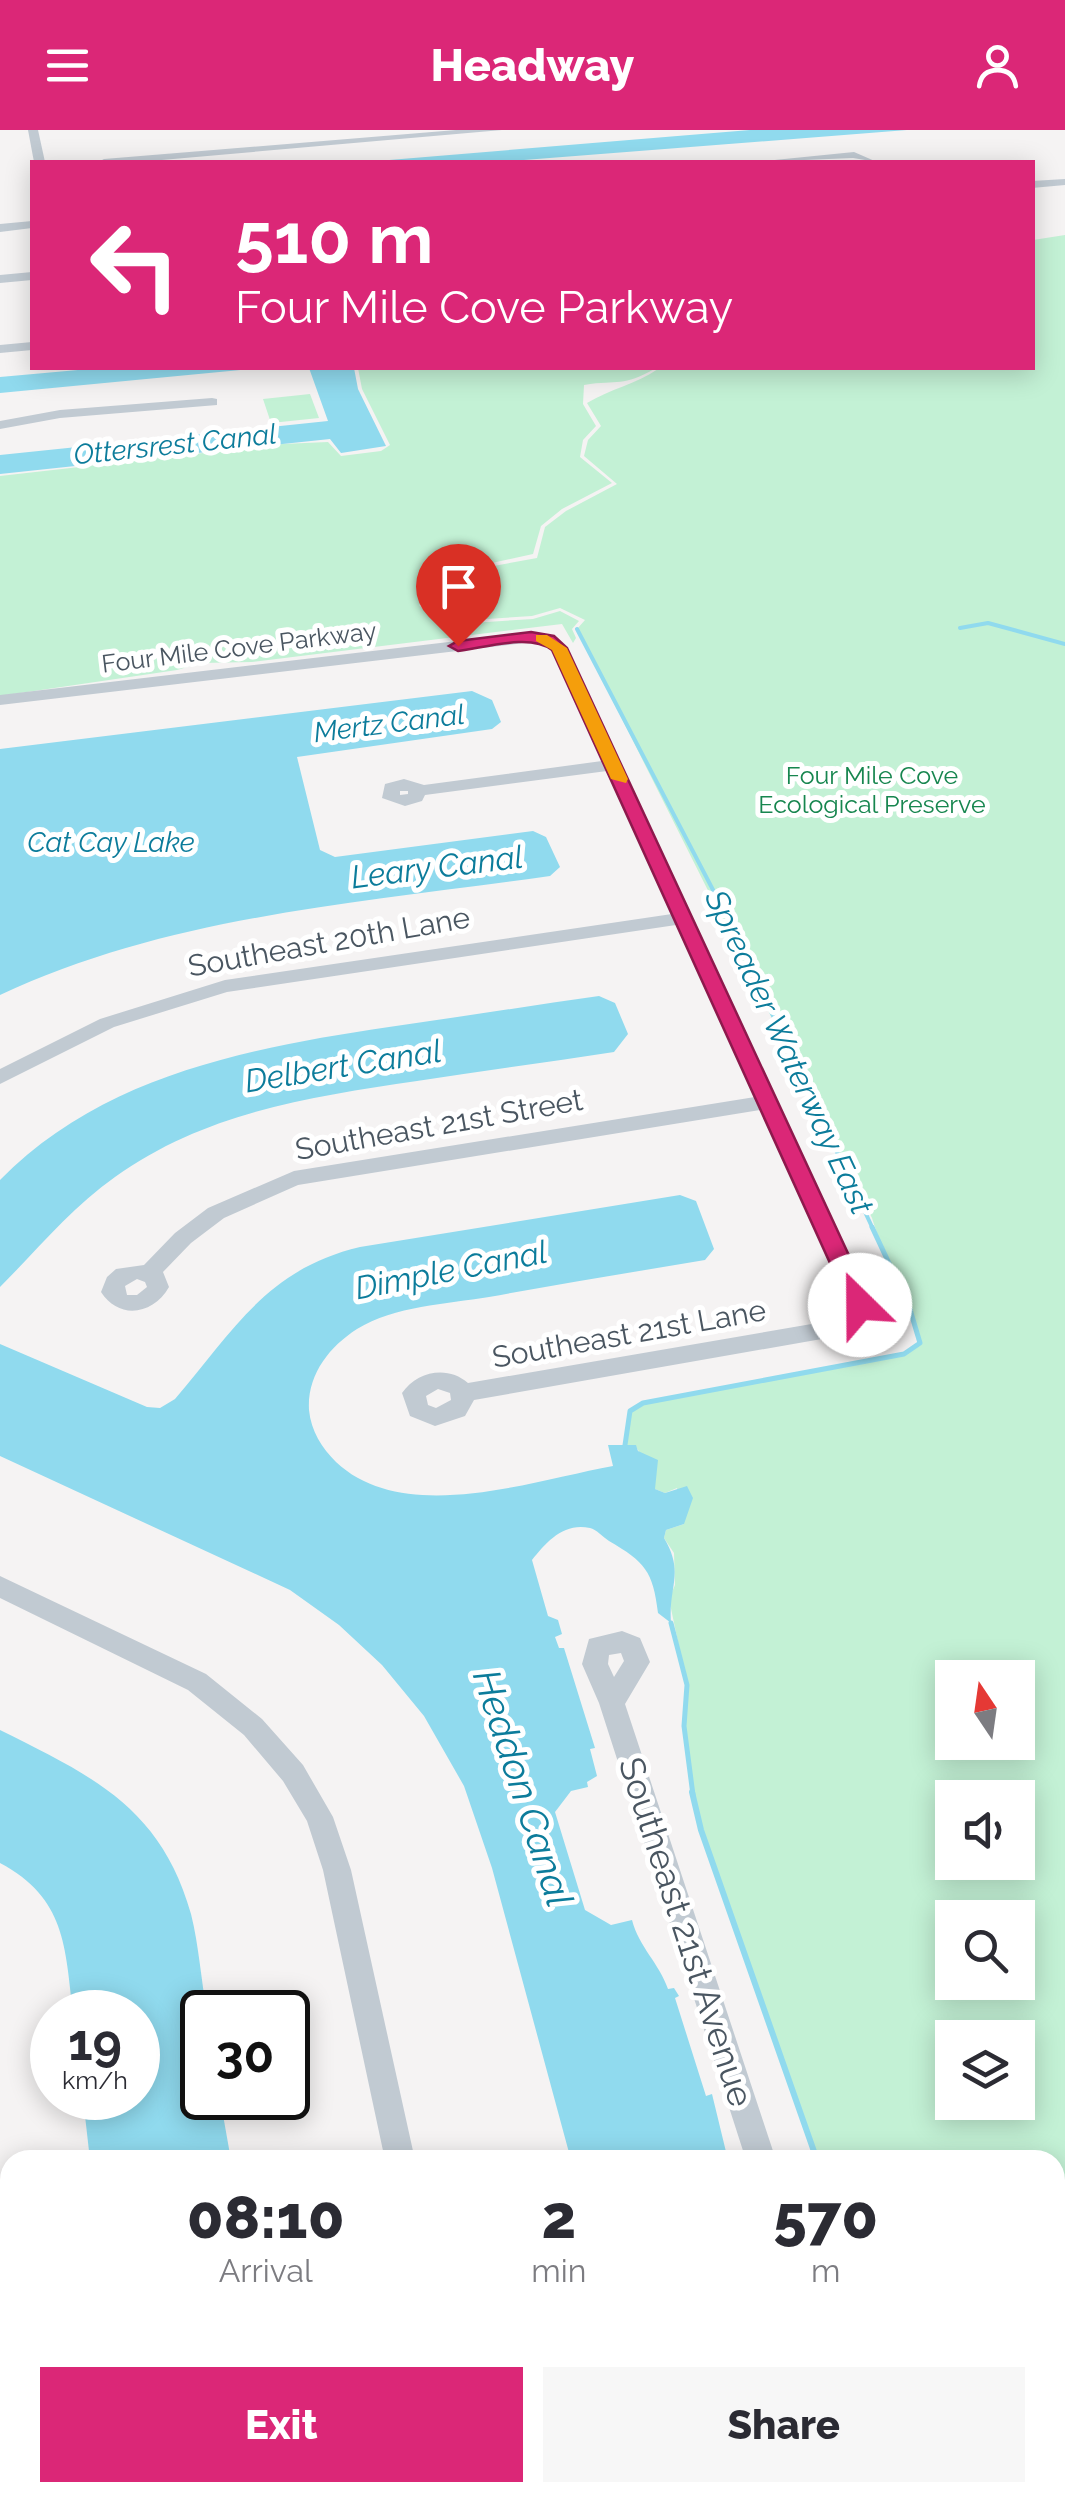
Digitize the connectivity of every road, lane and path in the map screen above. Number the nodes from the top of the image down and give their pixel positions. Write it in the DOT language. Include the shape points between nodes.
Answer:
graph roads {
  1 [pos="33,130"];
  2 [pos="497,130"];
  3 [pos="40,160"];
  4 [pos="129,160"];
  5 [pos="787,160"];
  6 [pos="866,160"];
  7 [pos="1065,182"];
  8 [pos="1035,184"];
  9 [pos="30,226"];
  10 [pos="0,228"];
  11 [pos="30,276"];
  12 [pos="0,279"];
  13 [pos="30,346"];
  14 [pos="0,349"];
  15 [pos="212,402"];
  16 [pos="0,424"];
  17 [pos="0,700"];
  18 [pos="613,765"];
  19 [pos="419,791"];
  20 [pos="683,918"];
  21 [pos="0,1076"];
  22 [pos="768,1102"];
  23 [pos="149,1273"];
  24 [pos="463,1394"];
  25 [pos="0,1586"];
  26 [pos="612,1703"];
  27 [pos="398,2150"];
  28 [pos="758,2150"];
  1 -- 3 [label="street"];
  2 -- 4 [label="street"];
  5 -- 6 [label="street"];
  7 -- 8 [label="street"];
  9 -- 10 [label="street"];
  11 -- 12 [label="street"];
  13 -- 14 [label="street"];
  15 -- 16 [label="street"];
  17 -- 18 [label="street, Four Mile Cove Parkway" via="543,638 559,648"];
  18 -- 19 [label="street"];
  18 -- 20 [label="street"];
  20 -- 21 [label="street, Southeast 20th Lane" via="225,986 107,1023"];
  20 -- 22 [label="street"];
  22 -- 23 [label="street, Southeast 21st Street" via="294,1178 216,1213"];
  22 -- 24 [label="street, Southeast 21st Lane" via="857,1294 854,1320"];
  25 -- 27 [label="street" via="196,1682 253,1727 293,1773 319,1817 337,1870"];
  26 -- 28 [label="street, Southeast 21st Avenue"];
}
